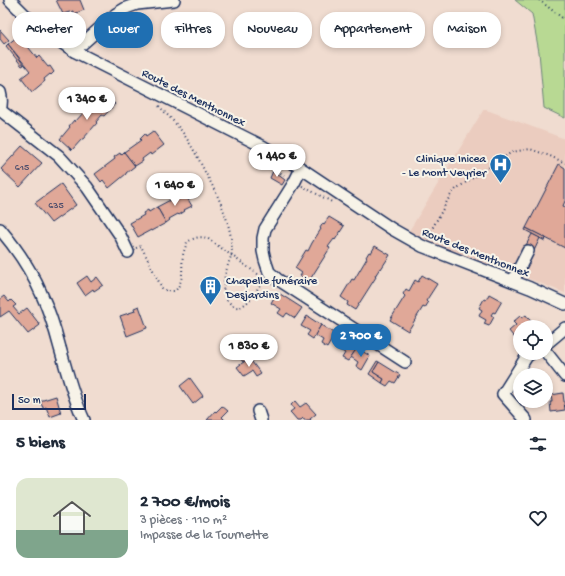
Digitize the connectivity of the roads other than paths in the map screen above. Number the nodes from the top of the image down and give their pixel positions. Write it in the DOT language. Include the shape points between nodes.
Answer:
graph roads {
  1 [pos="10,0"];
  2 [pos="174,0"];
  3 [pos="136,2"];
  4 [pos="74,51"];
  5 [pos="0,92"];
  6 [pos="0,110"];
  7 [pos="301,169"];
  8 [pos="0,229"];
  9 [pos="528,250"];
  10 [pos="128,252"];
  11 [pos="513,282"];
  12 [pos="565,304"];
  13 [pos="565,328"];
  14 [pos="553,338"];
  15 [pos="524,360"];
  16 [pos="552,360"];
  17 [pos="405,362"];
  18 [pos="565,376"];
  19 [pos="84,420"];
  20 [pos="526,420"];
  1 -- 4 [label="street, Route des Menthonnex" via="44,31"];
  2 -- 3 [label="street"];
  3 -- 4 [label="street" via="116,14"];
  4 -- 7 [label="street, Route des Menthonnex" via="264,147"];
  5 -- 6 [label="street"];
  6 -- 10 [label="street" via="59,156 87,187 120,235"];
  7 -- 11 [label="street, Route des Menthonnex" via="422,246"];
  7 -- 17 [label="street" via="265,229 263,250 266,275 277,279"];
  8 -- 19 [label="street" via="18,252 42,293 68,379"];
  9 -- 11 [label="street"];
  11 -- 12 [label="street, Route des Menthonnex"];
  13 -- 14 [label="street"];
  15 -- 20 [label="street" via="503,394"];
  16 -- 18 [label="street"];
}
